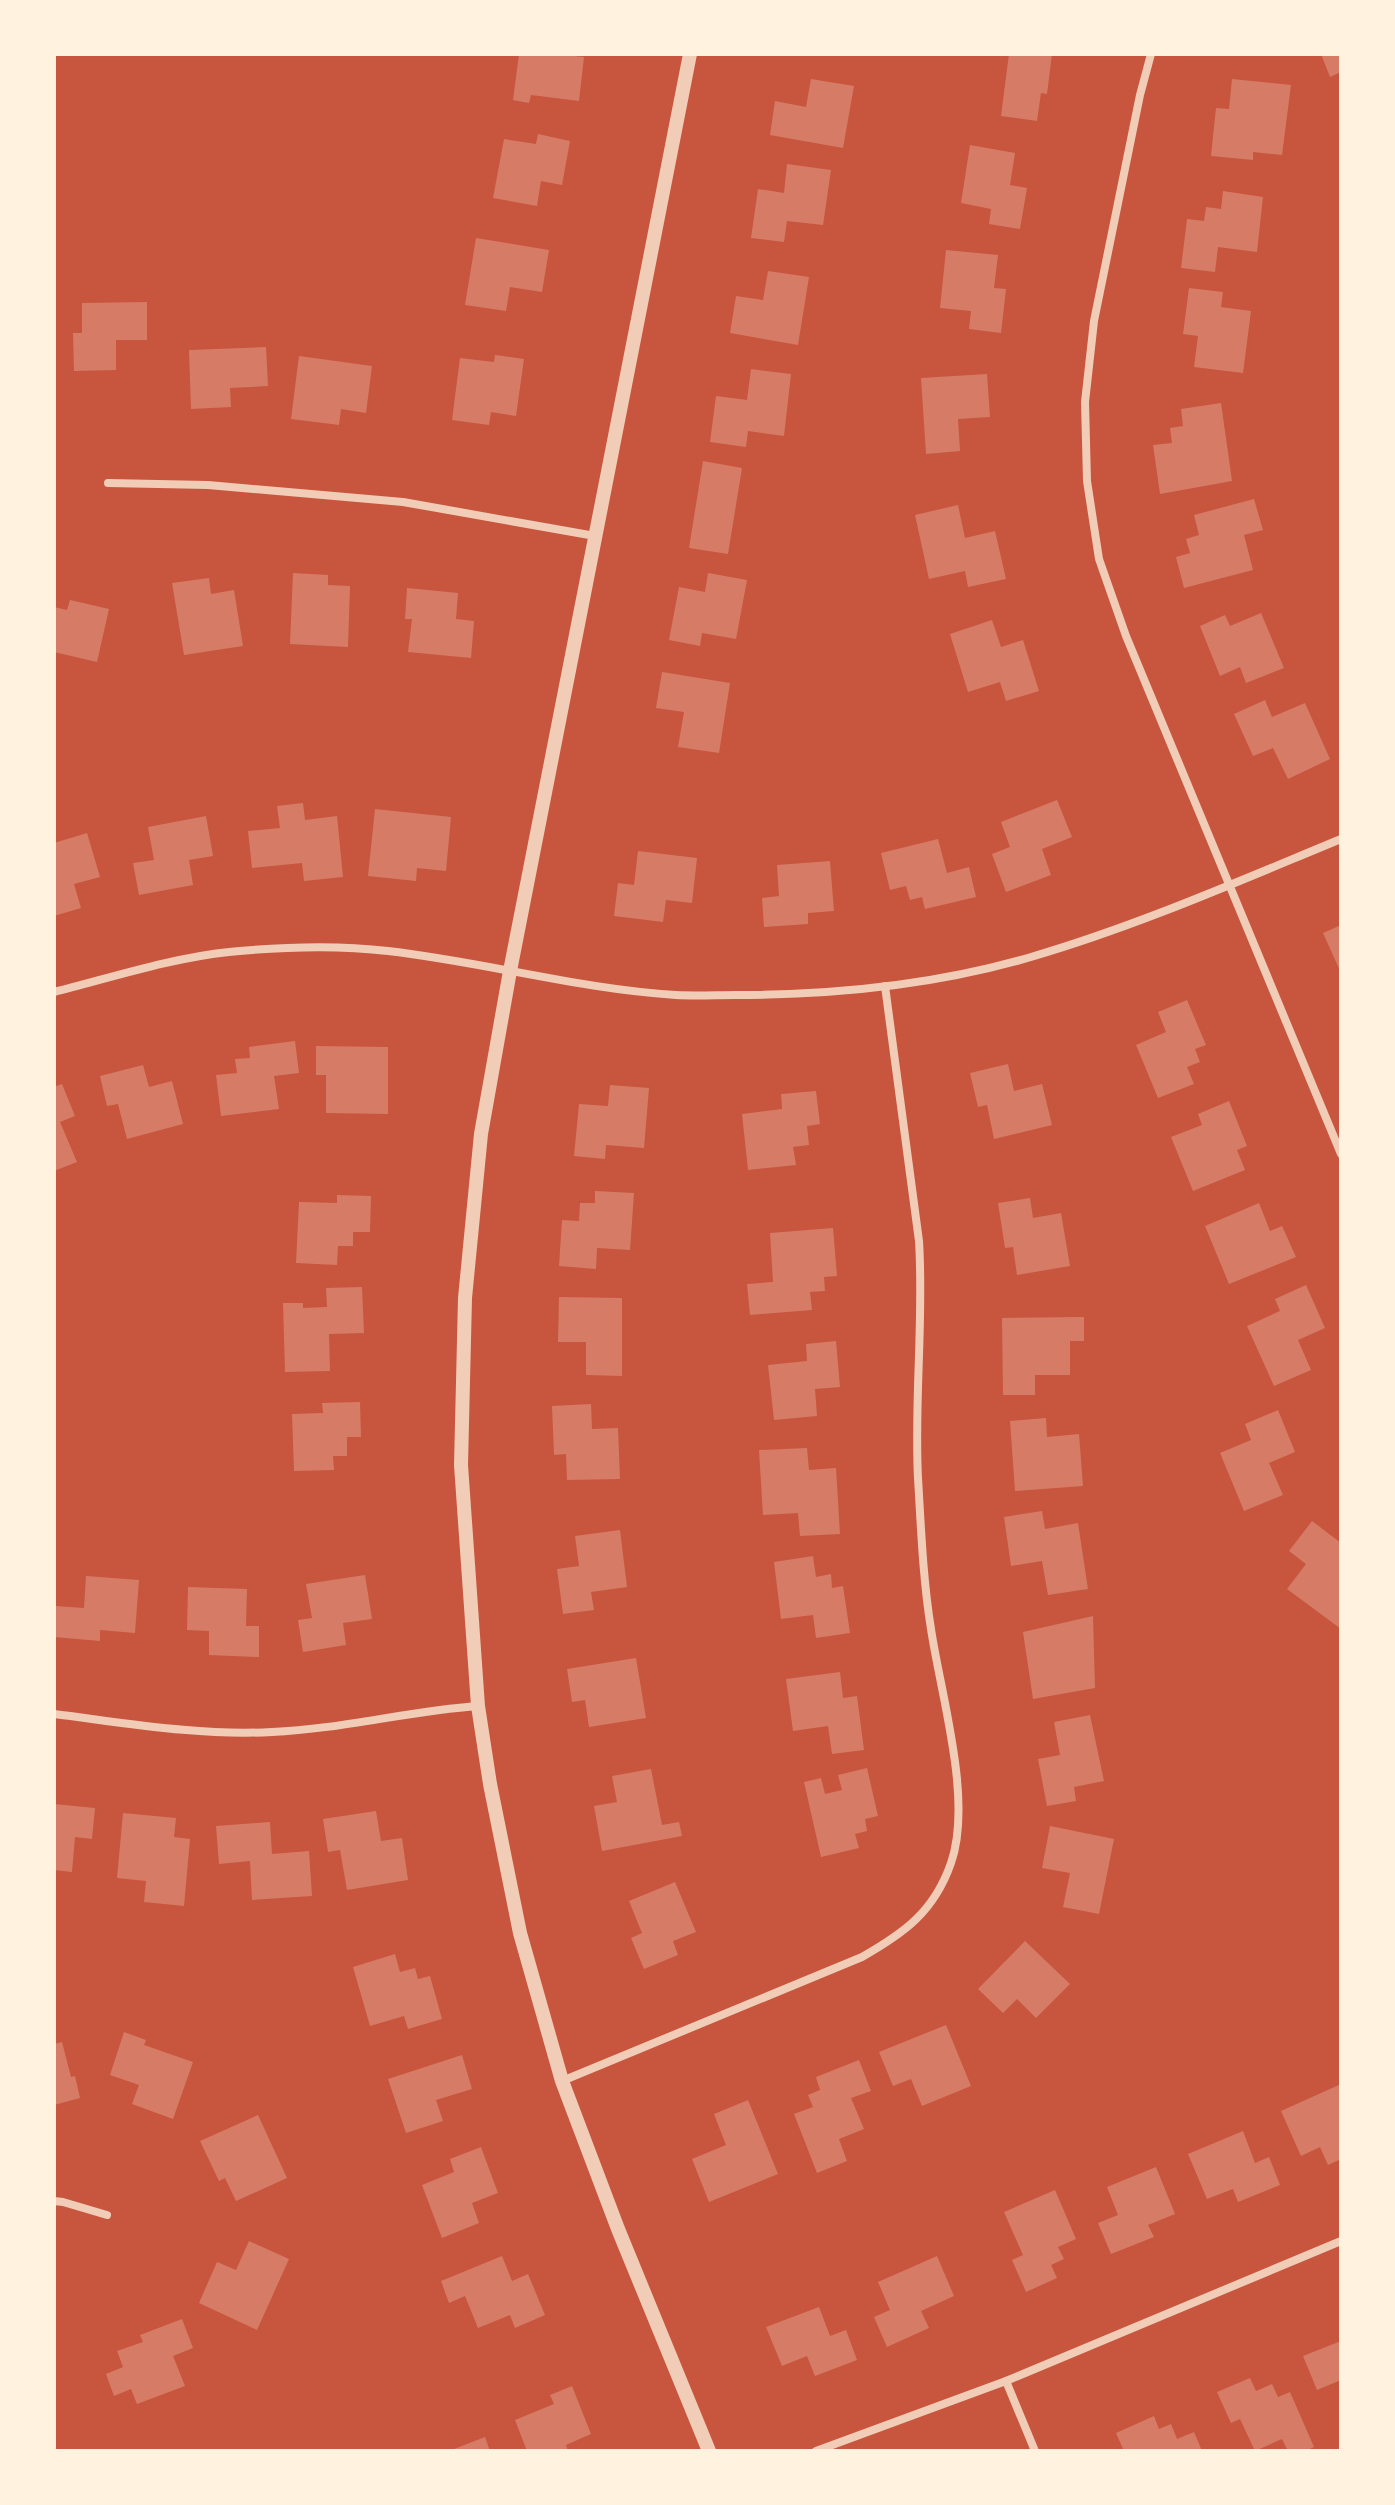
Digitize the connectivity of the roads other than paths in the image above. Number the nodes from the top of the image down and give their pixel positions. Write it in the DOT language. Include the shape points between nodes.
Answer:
graph roads {
  1 [pos="690,54"];
  2 [pos="1151,54"];
  3 [pos="108,483"];
  4 [pos="595,536"];
  5 [pos="1341,839"];
  6 [pos="1229,885"];
  7 [pos="510,971"];
  8 [pos="885,986"];
  9 [pos="54,992"];
  10 [pos="1341,1154"];
  11 [pos="478,1706"];
  12 [pos="54,1714"];
  13 [pos="562,2081"];
  14 [pos="54,2201"];
  15 [pos="107,2215"];
  16 [pos="1341,2241"];
  17 [pos="1006,2381"];
  18 [pos="709,2451"];
  19 [pos="816,2451"];
  20 [pos="1035,2451"];
  1 -- 4 [label="street"];
  2 -- 6 [label="street" via="1094,321 1085,402 1087,481 1099,559 1126,636"];
  3 -- 4 [label="street" via="208,485 403,502"];
  4 -- 7 [label="street"];
  5 -- 6 [label="street"];
  6 -- 8 [label="street" via="1030,957"];
  6 -- 10 [label="street"];
  7 -- 8 [label="street" via="677,995 796,995"];
  7 -- 9 [label="street" via="385,950 290,949 227,952"];
  7 -- 11 [label="street" via="481,1134 465,1298 461,1465"];
  8 -- 13 [label="street" via="919,1241 918,1475 930,1626 957,1778 960,1821 951,1863 931,1904 900,1935 862,1957"];
  11 -- 12 [label="street" via="272,1733"];
  11 -- 13 [label="street" via="520,1933"];
  13 -- 18 [label="street"];
  14 -- 15 [label="street"];
  16 -- 17 [label="street"];
  17 -- 19 [label="street"];
  17 -- 20 [label="street"];
}
